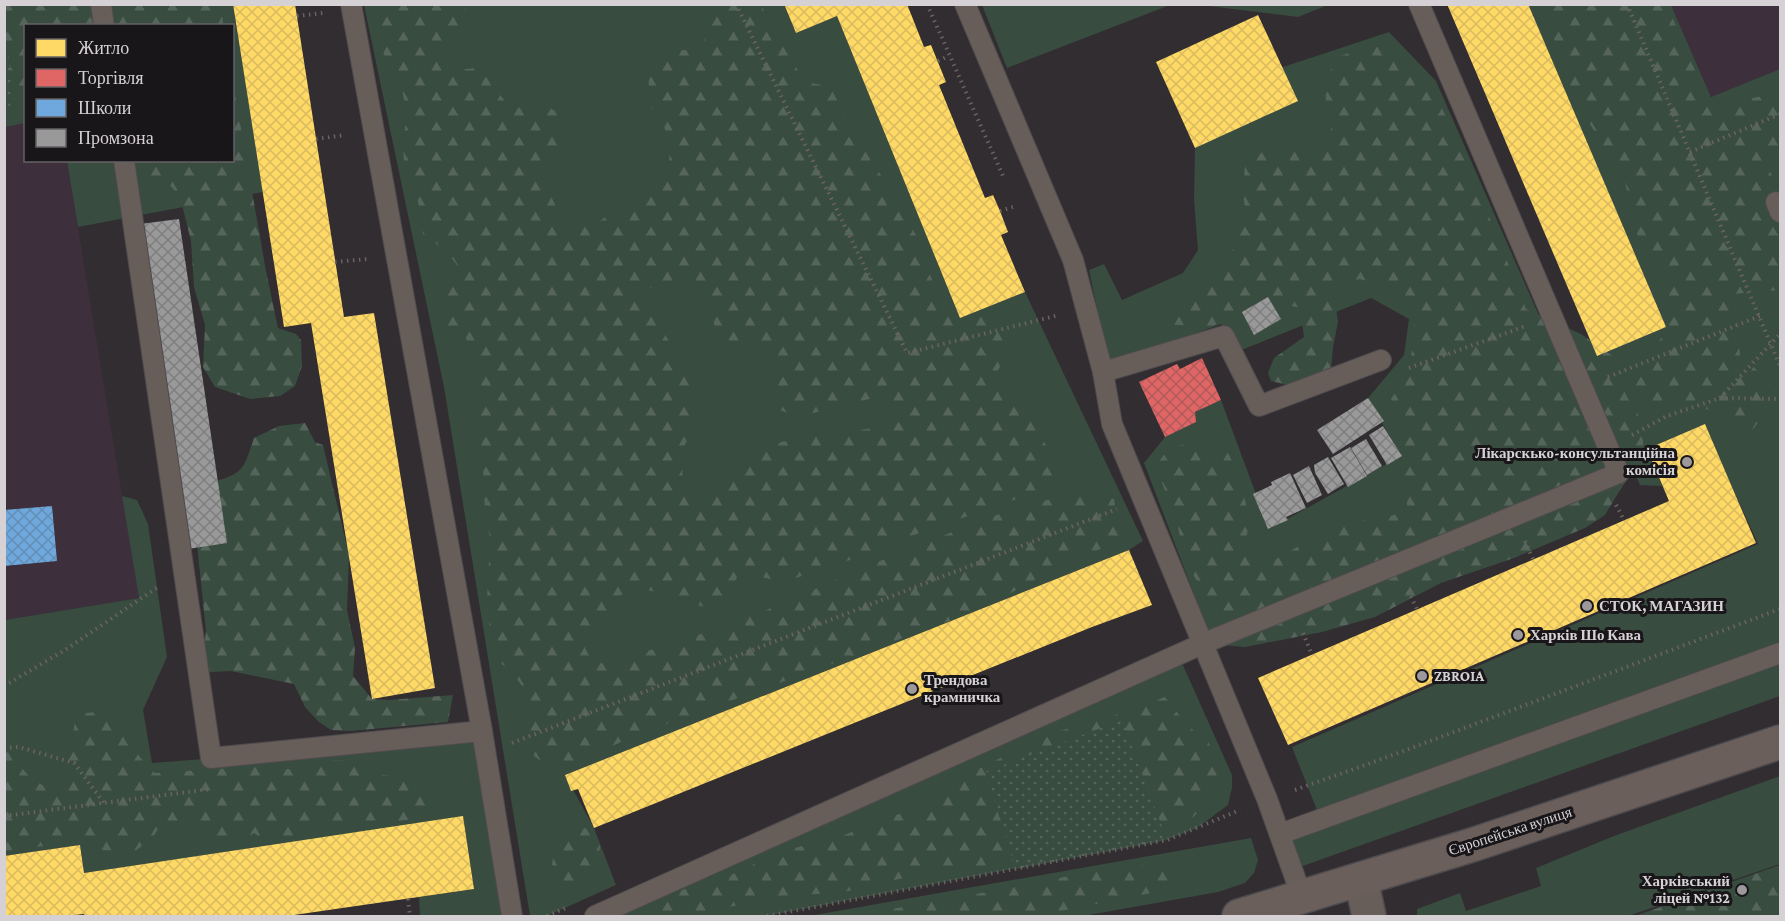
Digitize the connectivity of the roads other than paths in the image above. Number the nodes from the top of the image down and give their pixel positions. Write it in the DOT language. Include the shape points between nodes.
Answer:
graph roads {
  1 [pos="101,4"];
  2 [pos="351,4"];
  3 [pos="965,4"];
  4 [pos="1419,4"];
  5 [pos="104,24"];
  6 [pos="124,162"];
  7 [pos="1381,360"];
  8 [pos="1102,372"];
  9 [pos="1202,644"];
  10 [pos="1780,653"];
  11 [pos="482,732"];
  12 [pos="1780,742"];
  13 [pos="1280,834"];
  14 [pos="1360,879"];
  15 [pos="1302,897"];
  16 [pos="512,916"];
  17 [pos="596,916"];
  18 [pos="1239,916"];
  19 [pos="1369,916"];
  1 -- 5 [label="lane"];
  2 -- 11 [label="lane"];
  3 -- 8 [label="lane" via="1073,260"];
  4 -- 9 [label="lane" via="1619,473"];
  6 -- 11 [label="lane" via="211,758"];
  7 -- 8 [label="lane" via="1259,406 1224,336"];
  8 -- 9 [label="lane" via="1112,424"];
  9 -- 13 [label="lane"];
  9 -- 17 [label="lane"];
  10 -- 13 [label="lane"];
  11 -- 16 [label="lane"];
  12 -- 14 [label="main road, Європейська вулиця"];
  13 -- 15 [label="lane"];
  14 -- 15 [label="main road, Європейська вулиця"];
  14 -- 19 [label="street"];
  15 -- 18 [label="main road, Європейська вулиця"];
}
